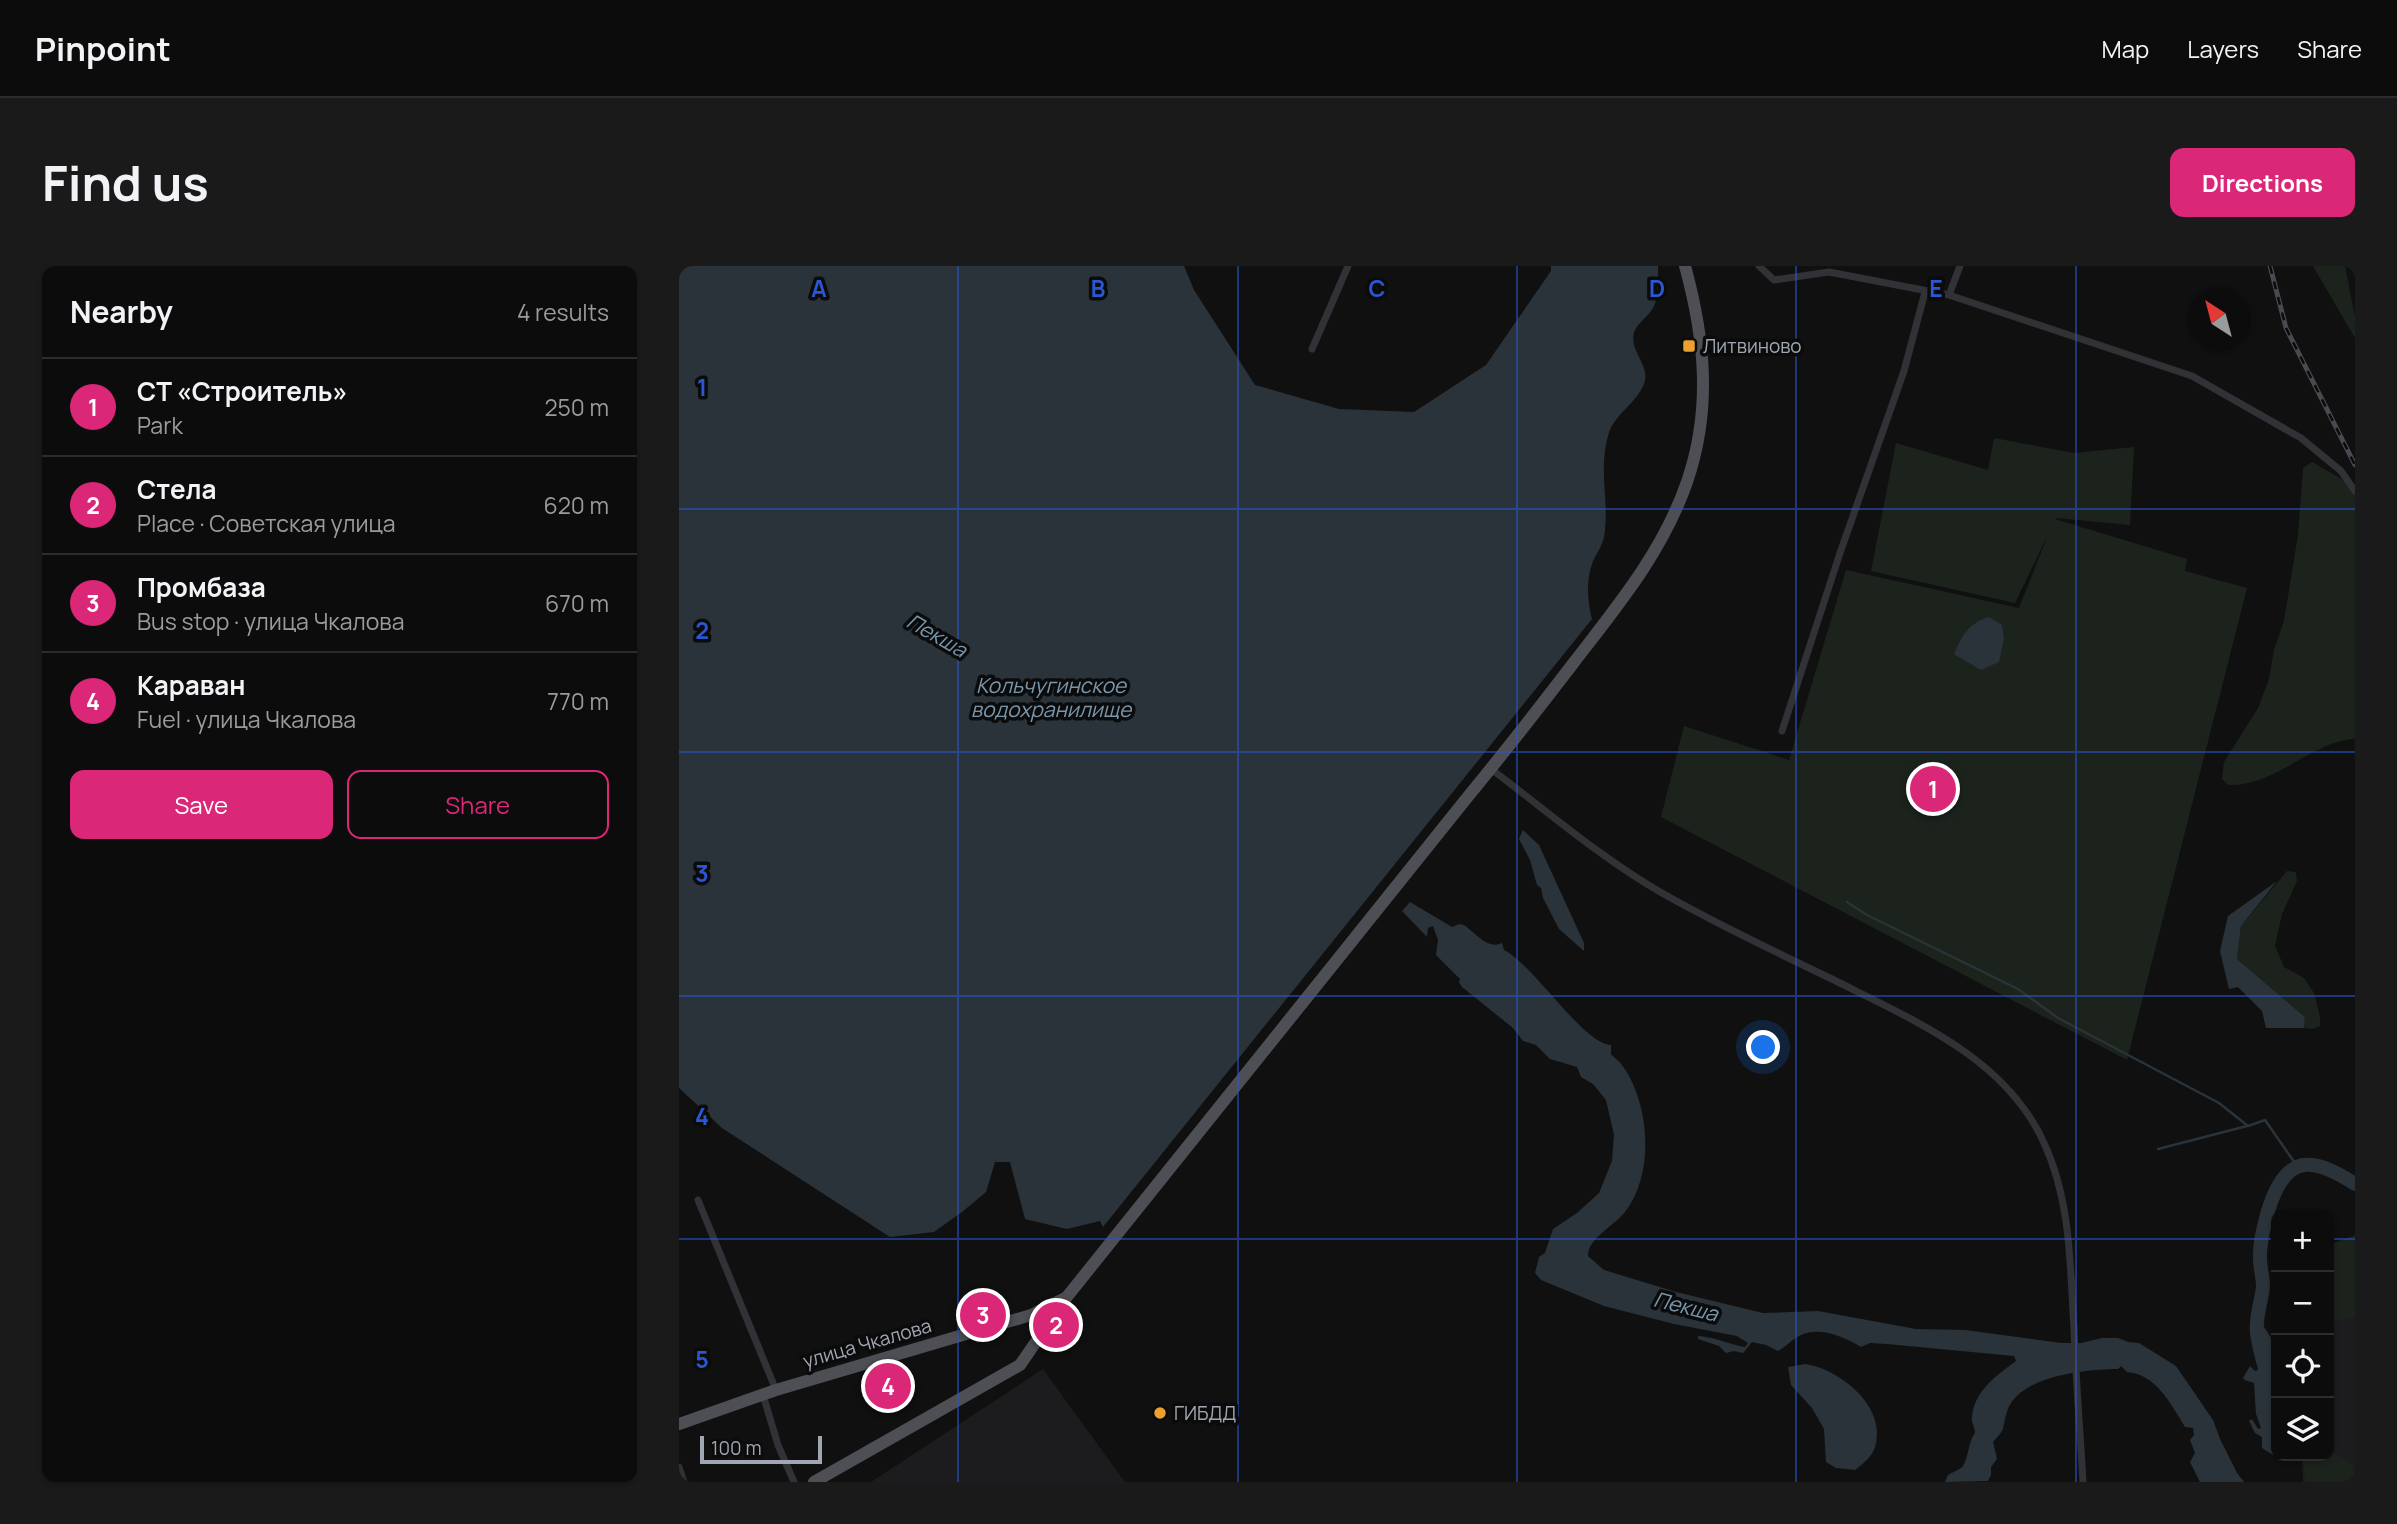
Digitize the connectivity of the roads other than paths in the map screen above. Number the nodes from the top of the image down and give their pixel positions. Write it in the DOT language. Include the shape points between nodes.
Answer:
graph roads {
  1 [pos="1348,266"];
  2 [pos="1685,266"];
  3 [pos="1759,266"];
  4 [pos="1960,266"];
  5 [pos="1925,292"];
  6 [pos="1949,295"];
  7 [pos="1312,349"];
  8 [pos="2355,491"];
  9 [pos="1782,730"];
  10 [pos="1491,769"];
  11 [pos="698,1200"];
  12 [pos="1066,1298"];
  13 [pos="776,1390"];
  14 [pos="763,1395"];
  15 [pos="679,1423"];
  16 [pos="679,1467"];
  17 [pos="684,1482"];
  18 [pos="794,1482"];
  19 [pos="814,1482"];
  20 [pos="2083,1482"];
  1 -- 7 [label="street"];
  2 -- 10 [label="main road" via="1704,387 1701,431 1687,481 1661,543"];
  3 -- 5 [label="street" via="1774,280 1829,272"];
  4 -- 6 [label="street"];
  5 -- 6 [label="street"];
  5 -- 9 [label="street" via="1904,371"];
  6 -- 8 [label="street" via="2192,376 2301,438 2341,471"];
  10 -- 12 [label="main road"];
  10 -- 20 [label="street" via="1659,891 1932,1029 1990,1073 2025,1112 2044,1141 2063,1198"];
  11 -- 13 [label="street"];
  12 -- 13 [label="main road, улица Чкалова" via="1031,1315"];
  12 -- 19 [label="main road" via="1020,1364"];
  13 -- 14 [label="main road, улица Чкалова"];
  14 -- 15 [label="main road, улица Чкалова"];
  14 -- 18 [label="street"];
  16 -- 17 [label="street"];
}
